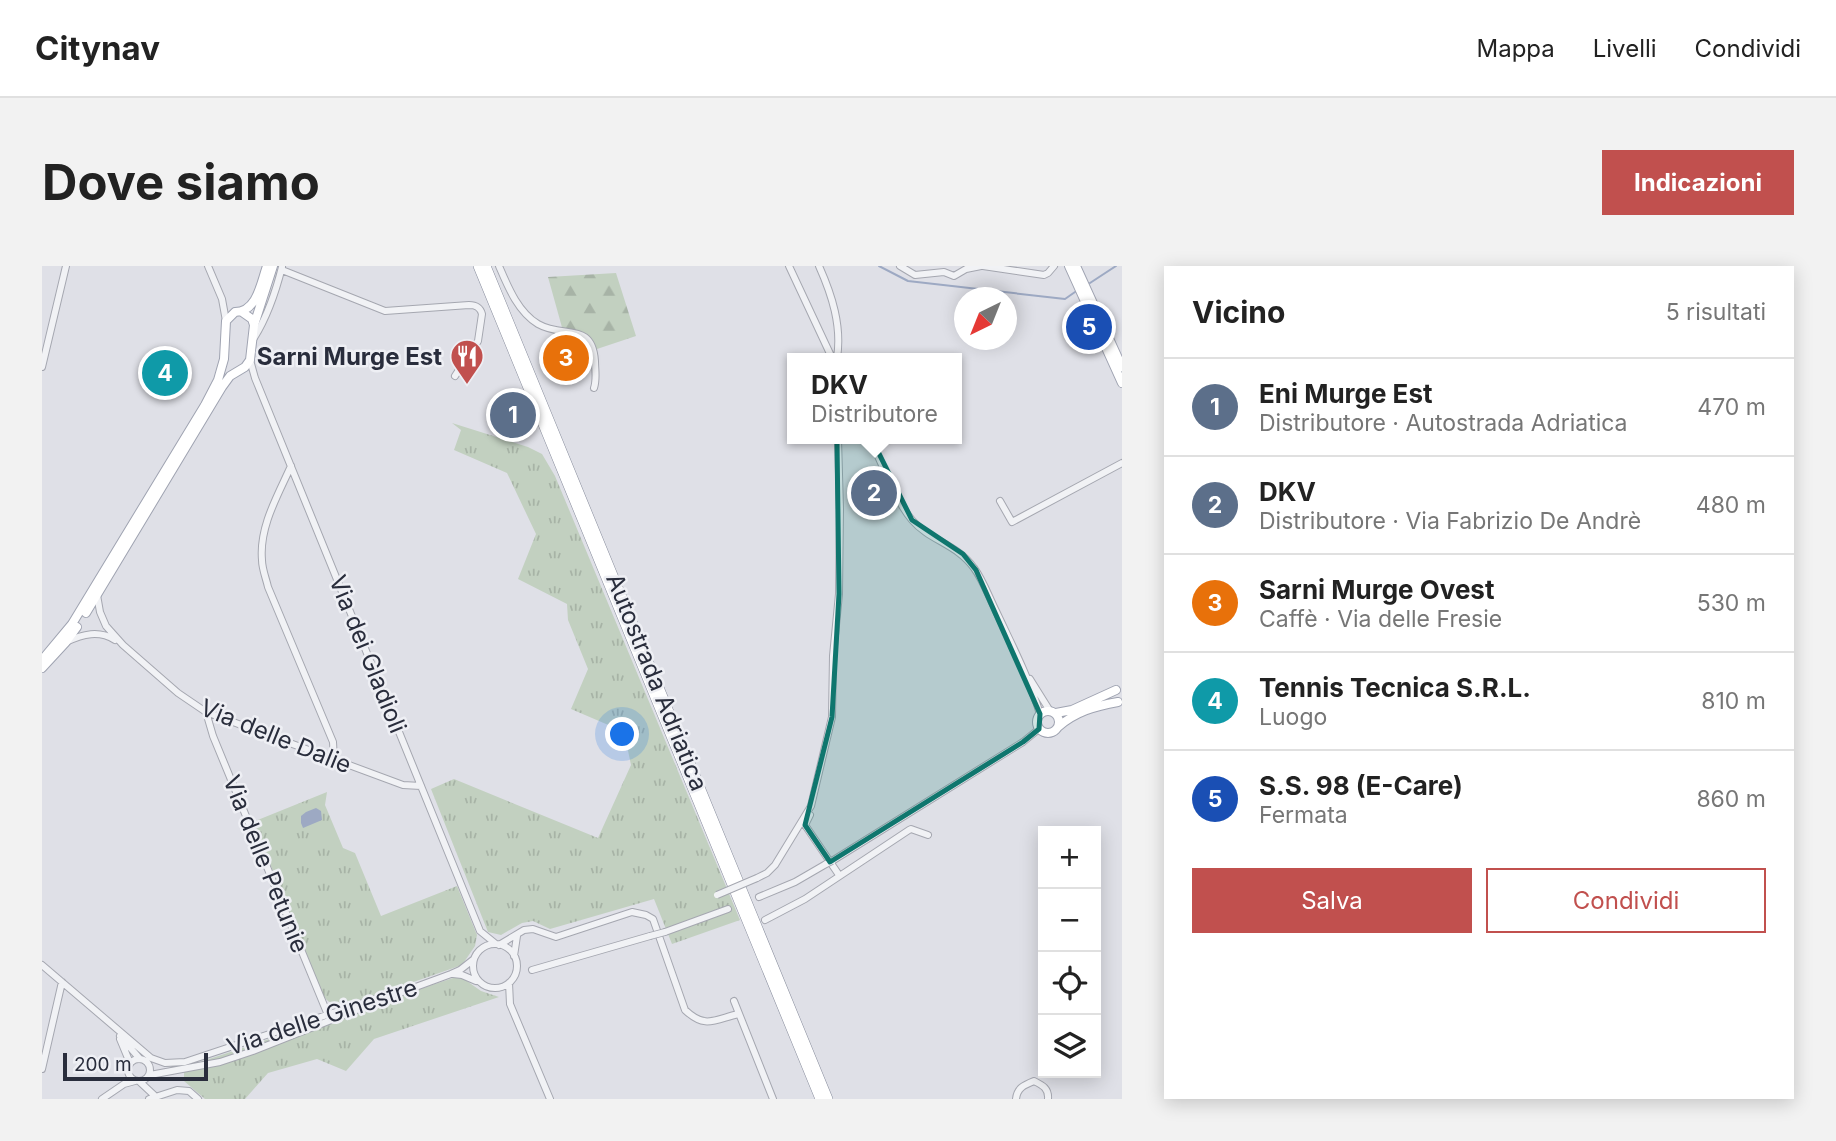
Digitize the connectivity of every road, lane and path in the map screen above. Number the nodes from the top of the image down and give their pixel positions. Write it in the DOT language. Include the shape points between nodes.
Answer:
graph roads {
  1 [pos="66,266"];
  2 [pos="208,266"];
  3 [pos="267,266"];
  4 [pos="478,266"];
  5 [pos="486,266"];
  6 [pos="499,266"];
  7 [pos="789,266"];
  8 [pos="819,266"];
  9 [pos="900,266"];
  10 [pos="982,266"];
  11 [pos="1054,266"];
  12 [pos="1069,266"];
  13 [pos="1076,266"];
  14 [pos="279,267"];
  15 [pos="222,299"];
  16 [pos="238,312"];
  17 [pos="226,321"];
  18 [pos="254,325"];
  19 [pos="251,342"];
  20 [pos="830,353"];
  21 [pos="838,353"];
  22 [pos="224,359"];
  23 [pos="250,360"];
  24 [pos="42,367"];
  25 [pos="1122,368"];
  26 [pos="238,370"];
  27 [pos="455,376"];
  28 [pos="254,378"];
  29 [pos="1122,383"];
  30 [pos="594,388"];
  31 [pos="838,444"];
  32 [pos="872,444"];
  33 [pos="1122,463"];
  34 [pos="291,465"];
  35 [pos="1000,500"];
  36 [pos="97,595"];
  37 [pos="66,642"];
  38 [pos="122,645"];
  39 [pos="42,660"];
  40 [pos="42,668"];
  41 [pos="1024,671"];
  42 [pos="1119,689"];
  43 [pos="1121,704"];
  44 [pos="206,712"];
  45 [pos="1053,712"];
  46 [pos="1040,714"];
  47 [pos="1058,727"];
  48 [pos="1039,729"];
  49 [pos="334,760"];
  50 [pos="421,786"];
  51 [pos="811,806"];
  52 [pos="928,835"];
  53 [pos="838,875"];
  54 [pos="717,895"];
  55 [pos="759,897"];
  56 [pos="728,909"];
  57 [pos="765,920"];
  58 [pos="480,931"];
  59 [pos="517,936"];
  60 [pos="498,944"];
  61 [pos="478,952"];
  62 [pos="514,956"];
  63 [pos="474,959"];
  64 [pos="42,965"];
  65 [pos="533,970"];
  66 [pos="451,974"];
  67 [pos="62,982"];
  68 [pos="478,982"];
  69 [pos="509,983"];
  70 [pos="494,989"];
  71 [pos="383,999"];
  72 [pos="734,1001"];
  73 [pos="510,1004"];
  74 [pos="93,1009"];
  75 [pos="738,1014"];
  76 [pos="328,1015"];
  77 [pos="118,1034"];
  78 [pos="140,1059"];
  79 [pos="150,1061"];
  80 [pos="130,1063"];
  81 [pos="42,1069"];
  82 [pos="171,1070"];
  83 [pos="128,1073"];
  84 [pos="143,1079"];
  85 [pos="124,1084"];
  86 [pos="152,1098"];
  87 [pos="102,1099"];
  88 [pos="198,1099"];
  89 [pos="550,1099"];
  90 [pos="774,1099"];
  91 [pos="820,1099"];
  92 [pos="828,1099"];
  93 [pos="1016,1099"];
  94 [pos="1048,1099"];
  1 -- 24 [label="street"];
  2 -- 15 [label="street"];
  3 -- 16 [label="main road" via="256,300"];
  4 -- 91 [label="highway, Autostrada Adriatica"];
  5 -- 92 [label="highway, Autostrada Adriatica"];
  6 -- 30 [label="street" via="517,302 539,325 590,340"];
  7 -- 20 [label="street"];
  8 -- 21 [label="street" via="836,316"];
  9 -- 10 [label="street" via="915,275 944,272 956,276"];
  10 -- 11 [label="street" via="1044,275"];
  12 -- 29 [label="main road"];
  13 -- 25 [label="main road"];
  14 -- 18 [label="main road"];
  14 -- 19 [label="street" via="279,282"];
  14 -- 27 [label="street" via="385,311 477,306 482,314 480,337"];
  15 -- 16 [label="street"];
  15 -- 17 [label="street"];
  16 -- 17 [label="main road"];
  16 -- 18 [label="main road"];
  17 -- 22 [label="main road"];
  18 -- 19 [label="main road"];
  19 -- 23 [label="main road"];
  22 -- 26 [label="main road"];
  22 -- 39 [label="main road" via="205,405 72,624"];
  23 -- 26 [label="main road"];
  23 -- 28 [label="street, Via dei Gladioli"];
  26 -- 28 [label="street"];
  26 -- 36 [label="main road" via="222,387"];
  28 -- 34 [label="street, Via dei Gladioli"];
  31 -- 51 [label="street" via="839,594 832,718"];
  32 -- 41 [label="street" via="912,520 962,554 976,570"];
  33 -- 35 [label="street" via="1012,522"];
  34 -- 49 [label="street" via="270,515 262,560 268,587 332,742"];
  34 -- 50 [label="street, Via dei Gladioli"];
  36 -- 37 [label="main road"];
  36 -- 38 [label="street, Via delle Dalie" via="106,625"];
  37 -- 38 [label="street" via="94,633"];
  37 -- 40 [label="main road"];
  38 -- 44 [label="street, Via delle Dalie"];
  41 -- 45 [label="street"];
  41 -- 46 [label="street"];
  42 -- 43 [label="main road" via="1114,696"];
  42 -- 45 [label="main road" via="1072,710"];
  43 -- 47 [label="main road" via="1098,705"];
  44 -- 49 [label="street, Via delle Dalie"];
  44 -- 76 [label="street, Via delle Petunie"];
  45 -- 46 [label="main road"];
  45 -- 47 [label="main road"];
  46 -- 48 [label="main road"];
  47 -- 48 [label="main road" via="1053,733"];
  48 -- 55 [label="street" via="829,862"];
  49 -- 50 [label="street, Via delle Dalie" via="403,785"];
  50 -- 58 [label="street, Via dei Gladioli"];
  51 -- 53 [label="street" via="805,825"];
  51 -- 54 [label="street, bridge" via="767,873"];
  52 -- 53 [label="street" via="911,829"];
  53 -- 57 [label="street"];
  56 -- 65 [label="street, bridge"];
  58 -- 60 [label="street, Via dei Gladioli"];
  58 -- 61 [label="street, Via dei Gladioli"];
  59 -- 60 [label="street"];
  59 -- 62 [label="street"];
  59 -- 75 [label="street" via="533,929 556,937 632,912 646,915 653,919 685,1010 703,1022"];
  60 -- 61 [label="street"];
  60 -- 62 [label="street, Via dei Gladioli"];
  61 -- 63 [label="street, Via dei Gladioli"];
  62 -- 69 [label="street" via="516,974"];
  63 -- 66 [label="street, Via delle Ginestre"];
  63 -- 68 [label="street" via="472,970"];
  64 -- 67 [label="street"];
  66 -- 68 [label="street"];
  66 -- 71 [label="street, Via delle Ginestre"];
  67 -- 74 [label="street"];
  67 -- 81 [label="street"];
  68 -- 70 [label="street"];
  69 -- 70 [label="street"];
  69 -- 73 [label="street"];
  70 -- 73 [label="street"];
  71 -- 76 [label="street, Via delle Ginestre"];
  71 -- 82 [label="street" via="253,1051"];
  72 -- 75 [label="street"];
  73 -- 89 [label="street"];
  74 -- 77 [label="street"];
  74 -- 79 [label="street"];
  75 -- 90 [label="street"];
  76 -- 79 [label="street, Via delle Ginestre" via="185,1062"];
  77 -- 78 [label="street"];
  77 -- 80 [label="street"];
  78 -- 79 [label="street"];
  78 -- 80 [label="street"];
  79 -- 82 [label="street"];
  79 -- 84 [label="street"];
  80 -- 83 [label="street"];
  82 -- 84 [label="street"];
  83 -- 84 [label="street"];
  83 -- 85 [label="street"];
  84 -- 85 [label="street"];
  84 -- 86 [label="street"];
  85 -- 87 [label="street"];
  86 -- 88 [label="street" via="177,1090 189,1091"];
  93 -- 94 [label="street" via="1023,1085 1034,1081 1045,1086"];
}
